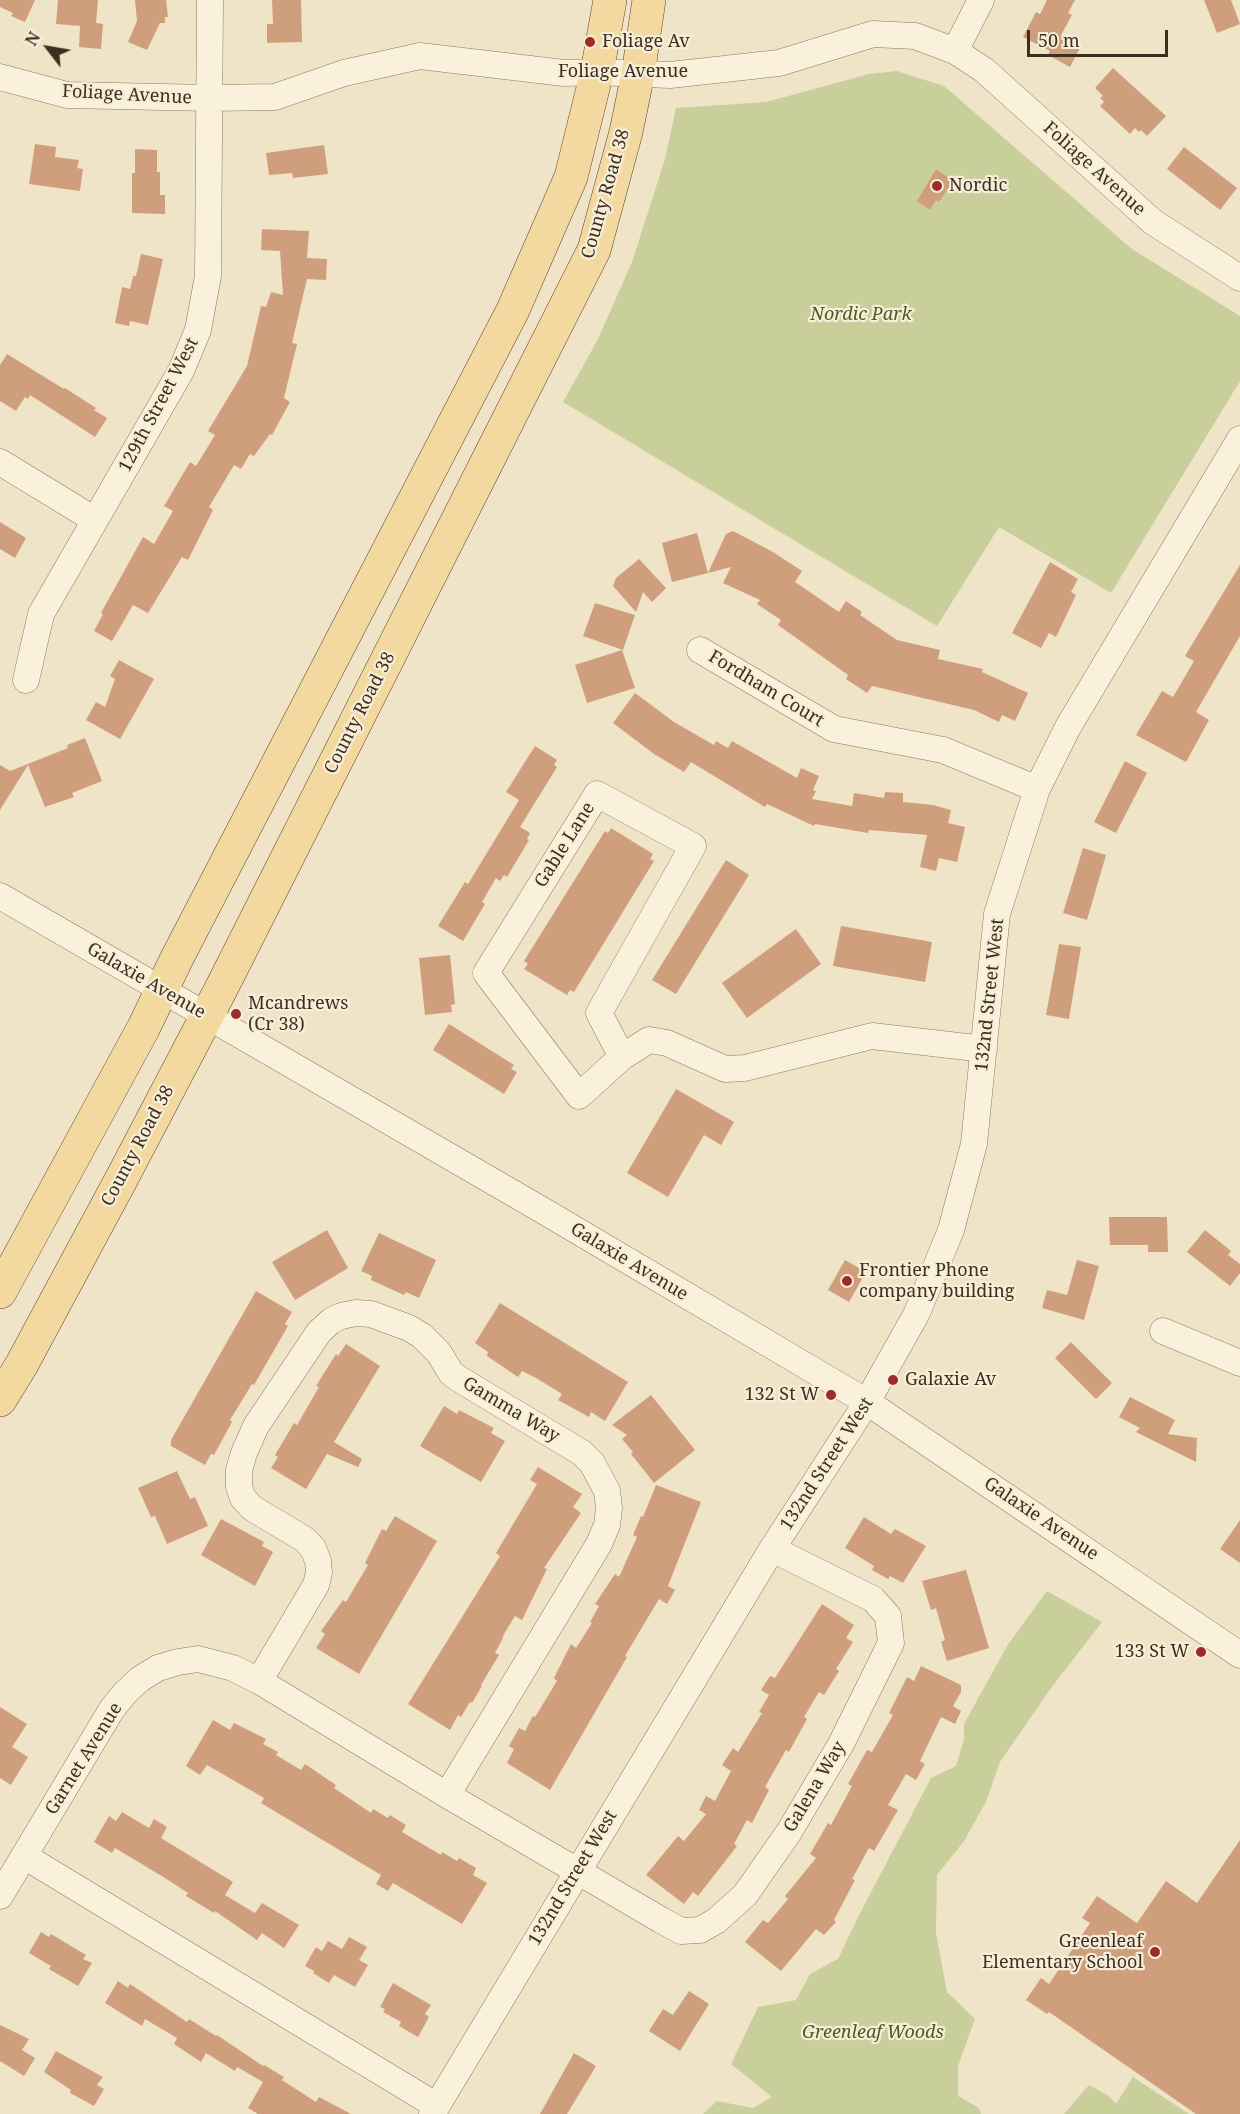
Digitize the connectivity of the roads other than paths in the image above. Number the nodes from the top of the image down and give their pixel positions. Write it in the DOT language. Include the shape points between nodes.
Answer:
graph roads {
  1 [pos="210,0"];
  2 [pos="610,0"];
  3 [pos="649,0"];
  4 [pos="981,0"];
  5 [pos="955,51"];
  6 [pos="597,72"];
  7 [pos="638,74"];
  8 [pos="0,77"];
  9 [pos="210,98"];
  10 [pos="1240,278"];
  11 [pos="1240,439"];
  12 [pos="0,462"];
  13 [pos="95,520"];
  14 [pos="700,650"];
  15 [pos="26,680"];
  16 [pos="1037,789"];
  17 [pos="0,896"];
  18 [pos="162,990"];
  19 [pos="206,1016"];
  20 [pos="984,1049"];
  21 [pos="622,1057"];
  22 [pos="0,1292"];
  23 [pos="1163,1331"];
  24 [pos="1240,1363"];
  25 [pos="0,1400"];
  26 [pos="867,1402"];
  27 [pos="772,1549"];
  28 [pos="1239,1652"];
  29 [pos="260,1681"];
  30 [pos="447,1795"];
  31 [pos="24,1856"];
  32 [pos="578,1871"];
  33 [pos="0,1896"];
  34 [pos="434,2110"];
  1 -- 9 [label="street, 129th Street West"];
  2 -- 6 [label="main road"];
  3 -- 7 [label="main road, County Road 38"];
  4 -- 5 [label="street"];
  5 -- 7 [label="street, Foliage Avenue" via="915,36 873,34 779,63 670,75"];
  5 -- 10 [label="street, Foliage Avenue" via="984,70 1153,222"];
  6 -- 7 [label="street, Foliage Avenue"];
  6 -- 9 [label="street, Foliage Avenue" via="564,73 420,56 344,73 275,97"];
  6 -- 18 [label="main road" via="571,177 513,310"];
  7 -- 19 [label="main road, County Road 38" via="594,250"];
  8 -- 9 [label="street, Foliage Avenue" via="67,95"];
  9 -- 13 [label="street, 129th Street West" via="208,276 198,330 180,371"];
  11 -- 16 [label="street, 132nd Street West" via="1068,727"];
  12 -- 13 [label="street"];
  13 -- 15 [label="street, 129th Street West" via="41,614"];
  14 -- 16 [label="street, Fordham Court" via="834,729 942,750"];
  16 -- 20 [label="street, 132nd Street West" via="997,914"];
  17 -- 18 [label="street, Galaxie Avenue"];
  18 -- 19 [label="street, Galaxie Avenue"];
  18 -- 22 [label="main road"];
  19 -- 25 [label="main road, County Road 38"];
  19 -- 26 [label="street, Galaxie Avenue"];
  20 -- 21 [label="street" via="872,1036 745,1068 724,1069 667,1043 649,1040"];
  20 -- 26 [label="street, 132nd Street West" via="974,1144 951,1230 917,1313"];
  21 -- 21 [label="street, Gable Lane" via="579,1096 486,973 597,794 693,846 599,1013"];
  23 -- 24 [label="street"];
  26 -- 27 [label="street, 132nd Street West"];
  26 -- 28 [label="street, Galaxie Avenue"];
  27 -- 32 [label="street, 132nd Street West"];
  27 -- 32 [label="street, Galena Way" via="873,1599 888,1616 891,1643 842,1744 789,1832 744,1895 700,1930 681,1931"];
  29 -- 30 [label="street, Garnet Avenue"];
  29 -- 30 [label="street, Gamma Way" via="316,1585 319,1572 316,1555 304,1539 252,1508 243,1498 239,1470 244,1453 256,1426 319,1332 341,1316 370,1314 422,1336 451,1373 582,1453 607,1491 607,1525 599,1544"];
  29 -- 31 [label="street, Garnet Avenue" via="233,1668 198,1659 158,1668 140,1679 112,1709"];
  30 -- 32 [label="street, Garnet Avenue"];
  31 -- 33 [label="street, Garnet Avenue"];
  31 -- 34 [label="street"];
  32 -- 34 [label="street, 132nd Street West"];
}
